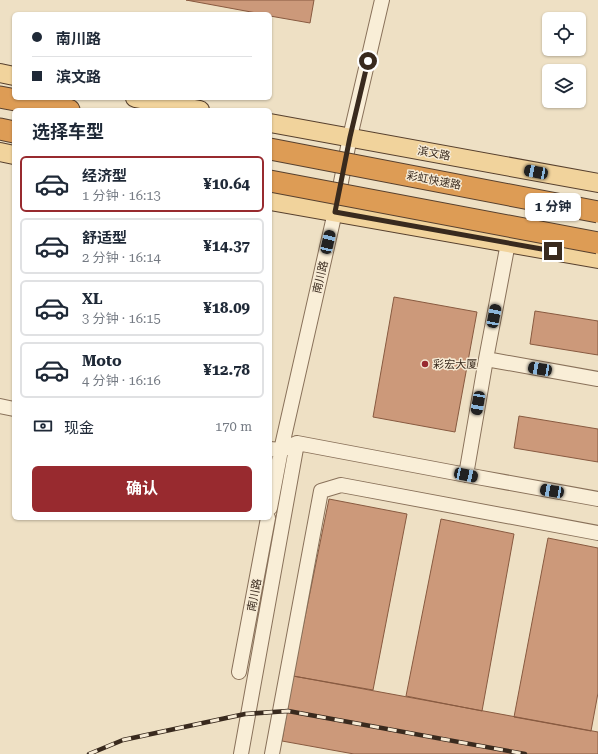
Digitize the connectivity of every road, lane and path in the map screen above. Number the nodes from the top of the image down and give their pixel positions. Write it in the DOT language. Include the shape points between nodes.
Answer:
graph roads {
  1 [pos="382,0"];
  2 [pos="0,73"];
  3 [pos="12,76"];
  4 [pos="0,97"];
  5 [pos="12,99"];
  6 [pos="16,100"];
  7 [pos="146,100"];
  8 [pos="59,108"];
  9 [pos="189,108"];
  10 [pos="272,123"];
  11 [pos="0,129"];
  12 [pos="12,132"];
  13 [pos="350,137"];
  14 [pos="272,149"];
  15 [pos="0,152"];
  16 [pos="12,155"];
  17 [pos="272,181"];
  18 [pos="598,183"];
  19 [pos="272,201"];
  20 [pos="335,212"];
  21 [pos="598,212"];
  22 [pos="508,243"];
  23 [pos="598,243"];
  24 [pos="598,259"];
  25 [pos="486,359"];
  26 [pos="598,379"];
  27 [pos="0,406"];
  28 [pos="12,409"];
  29 [pos="297,443"];
  30 [pos="276,449"];
  31 [pos="466,475"];
  32 [pos="272,488"];
  33 [pos="598,499"];
  34 [pos="268,520"];
  35 [pos="598,533"];
  36 [pos="239,672"];
  37 [pos="241,754"];
  38 [pos="272,754"];
  1 -- 13 [label="street, 南川路"];
  2 -- 3 [label="main road"];
  4 -- 5 [label="highway"];
  6 -- 8 [label="highway"];
  7 -- 9 [label="main road"];
  10 -- 13 [label="main road, 滨文路"];
  11 -- 12 [label="highway"];
  13 -- 18 [label="main road, 滨文路"];
  13 -- 20 [label="street, 南川路"];
  14 -- 21 [label="highway, 彩虹快速路, bridge"];
  15 -- 16 [label="main road"];
  17 -- 23 [label="highway, bridge"];
  19 -- 20 [label="main road"];
  20 -- 22 [label="main road"];
  20 -- 30 [label="street, 南川路"];
  22 -- 24 [label="main road"];
  22 -- 25 [label="street"];
  25 -- 26 [label="street"];
  25 -- 31 [label="street"];
  27 -- 28 [label="street"];
  29 -- 30 [label="street"];
  29 -- 31 [label="street"];
  29 -- 37 [label="street"];
  30 -- 32 [label="street, 南川路"];
  31 -- 33 [label="street"];
  34 -- 36 [label="street, 南川路"];
  35 -- 38 [label="street" via="341,484 321,491"];
}
